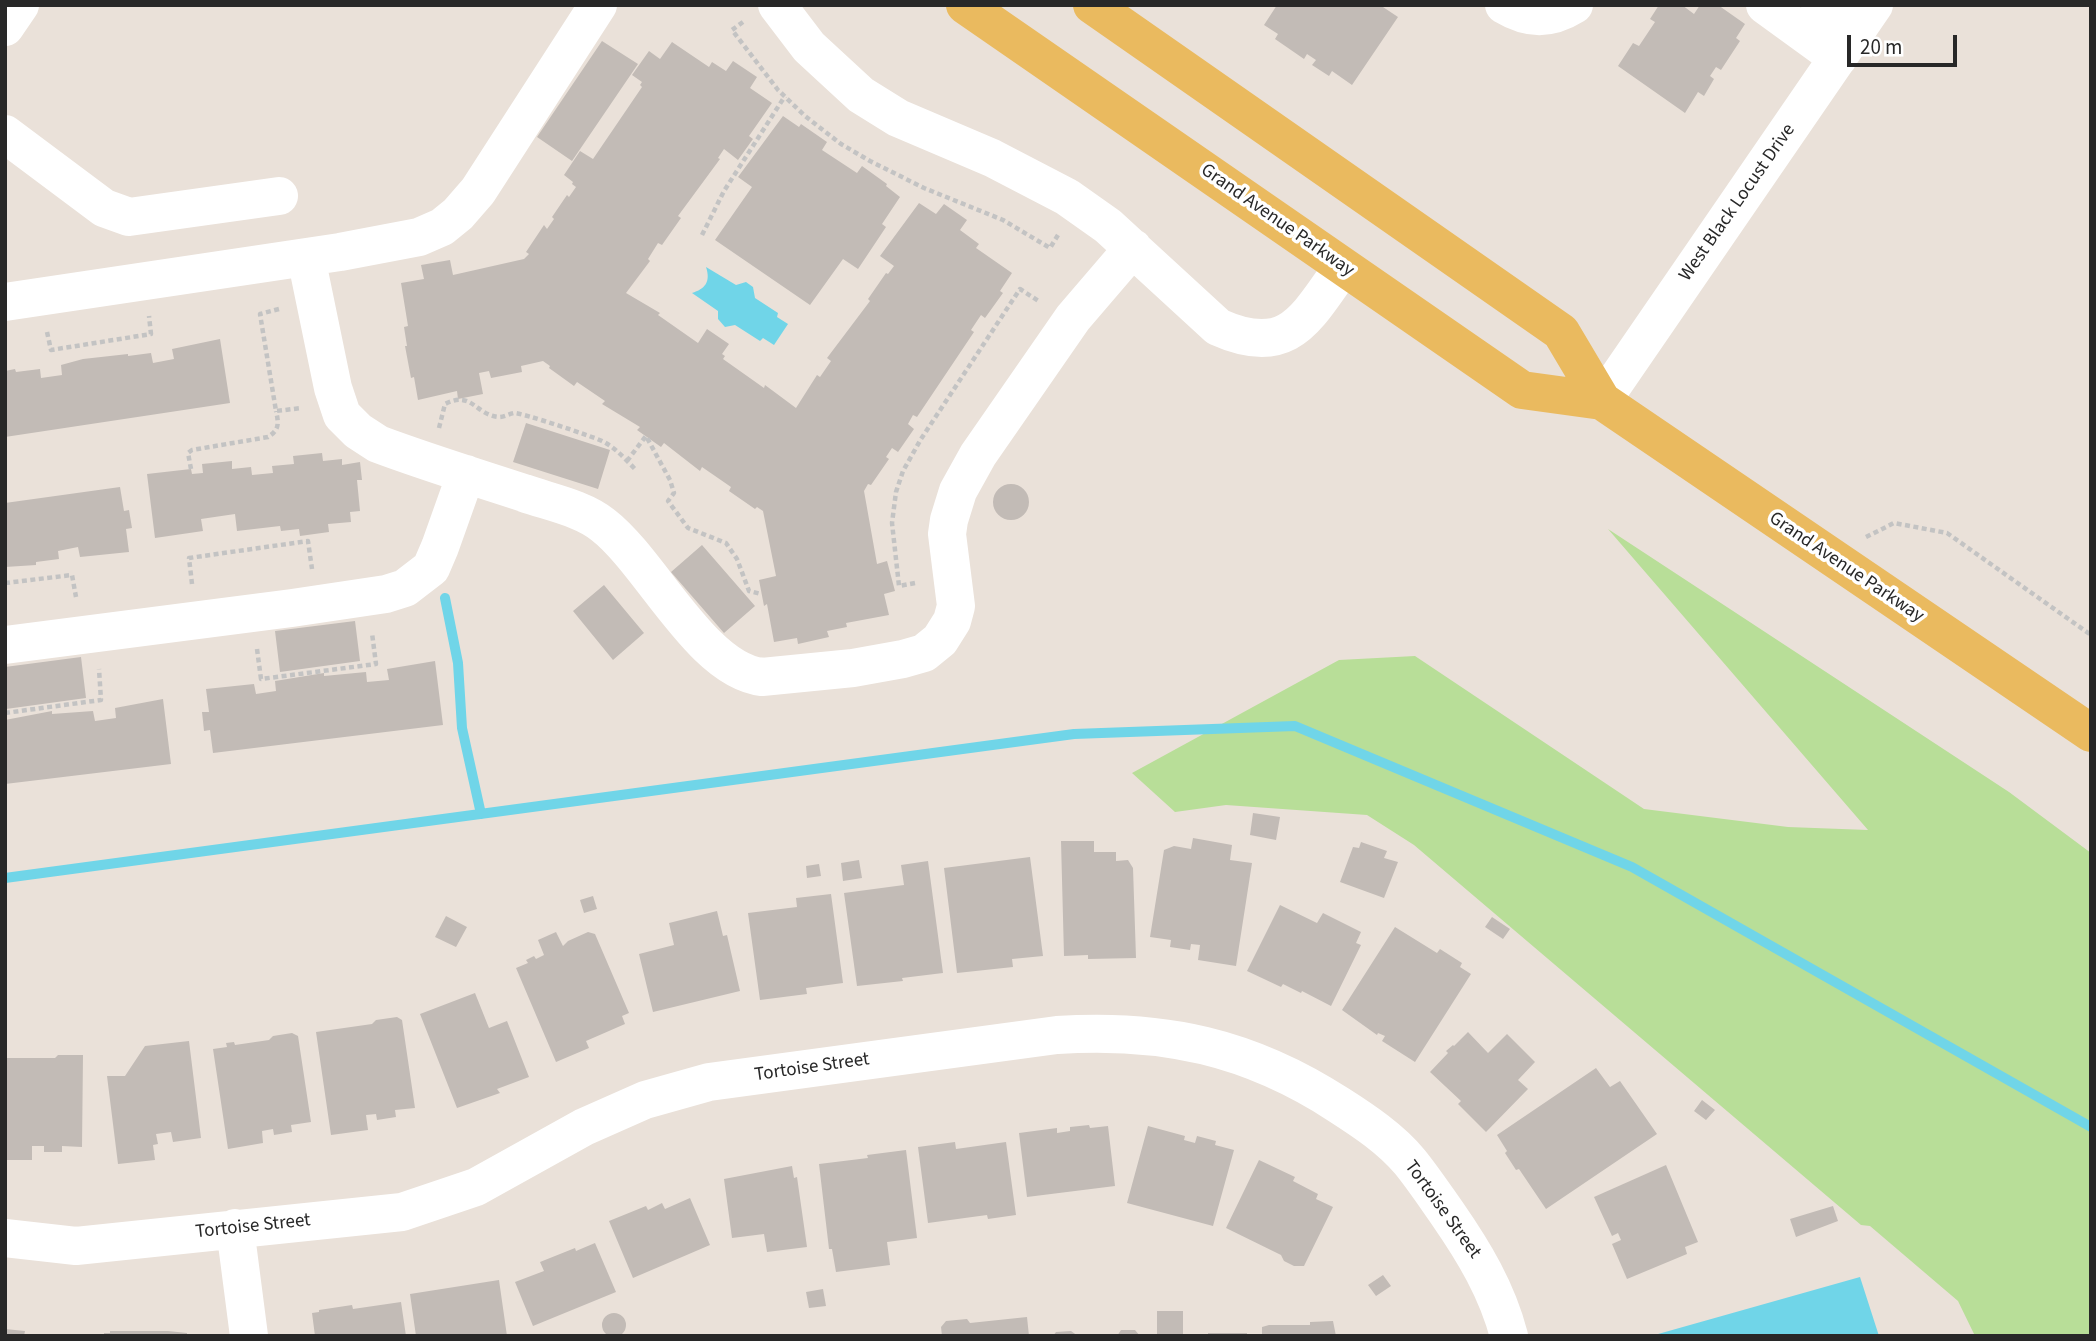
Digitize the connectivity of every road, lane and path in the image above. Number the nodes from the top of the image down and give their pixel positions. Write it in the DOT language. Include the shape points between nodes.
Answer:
graph roads {
  1 [pos="20,5"];
  2 [pos="598,5"];
  3 [pos="777,5"];
  4 [pos="965,5"];
  5 [pos="1092,5"];
  6 [pos="1504,5"];
  7 [pos="1574,5"];
  8 [pos="1765,5"];
  9 [pos="1820,5"];
  10 [pos="5,27"];
  11 [pos="1856,31"];
  12 [pos="785,96"];
  13 [pos="5,134"];
  14 [pos="279,196"];
  15 [pos="702,235"];
  16 [pos="1133,248"];
  17 [pos="306,257"];
  18 [pos="1343,267"];
  19 [pos="5,302"];
  20 [pos="290,306"];
  21 [pos="148,310"];
  22 [pos="46,327"];
  23 [pos="1602,401"];
  24 [pos="307,407"];
  25 [pos="276,411"];
  26 [pos="427,426"];
  27 [pos="627,461"];
  28 [pos="191,469"];
  29 [pos="635,469"];
  30 [pos="466,474"];
  31 [pos="1894,523"];
  32 [pos="313,575"];
  33 [pos="5,583"];
  34 [pos="193,590"];
  35 [pos="761,594"];
  36 [pos="78,607"];
  37 [pos="371,625"];
  38 [pos="2091,635"];
  39 [pos="5,645"];
  40 [pos="256,645"];
  41 [pos="98,667"];
  42 [pos="5,713"];
  43 [pos="2091,733"];
  44 [pos="235,1228"];
  45 [pos="5,1238"];
  46 [pos="249,1336"];
  47 [pos="1508,1336"];
  1 -- 10 [label="street"];
  2 -- 17 [label="street" via="478,191 458,214 419,237"];
  3 -- 16 [label="street" via="809,47 861,95 898,118 992,158 1067,197"];
  4 -- 18 [label="main road, Grand Avenue Parkway"];
  5 -- 23 [label="main road, Grand Avenue Parkway" via="1561,332"];
  6 -- 7 [label="street" via="1520,15 1556,16"];
  8 -- 11 [label="street"];
  9 -- 11 [label="street"];
  11 -- 23 [label="street, West Black Locust Drive"];
  12 -- 15 [label="path" via="724,191"];
  13 -- 14 [label="street" via="104,208 129,217"];
  16 -- 18 [label="street" via="1218,327 1254,339 1283,334 1296,326"];
  16 -- 30 [label="street" via="1073,318 958,491 947,534 956,606 940,640 924,653 853,668 750,676 711,650 603,524"];
  17 -- 19 [label="street"];
  17 -- 30 [label="street" via="342,415 378,444"];
  18 -- 23 [label="main road, Grand Avenue Parkway" via="1522,390"];
  20 -- 25 [label="path" via="260,314"];
  21 -- 22 [label="path" via="151,334 51,350"];
  23 -- 43 [label="main road, Grand Avenue Parkway"];
  24 -- 25 [label="path"];
  25 -- 28 [label="path" via="276,432 192,450 188,453"];
  26 -- 27 [label="path" via="438,429 445,404 456,399 473,402 483,412 500,417 515,413 603,441"];
  27 -- 29 [label="path"];
  27 -- 35 [label="path" via="646,436 670,480 674,493 668,501 681,519 688,528 726,543 749,591"];
  30 -- 39 [label="street" via="431,568 405,587 319,604"];
  31 -- 38 [label="path" via="1947,533"];
  32 -- 34 [label="path" via="308,541 189,558"];
  33 -- 36 [label="path" via="72,575"];
  37 -- 40 [label="path" via="376,664 261,678"];
  41 -- 42 [label="path" via="101,700"];
  44 -- 45 [label="street, Tortoise Street" via="76,1246"];
  44 -- 46 [label="street"];
  44 -- 47 [label="street, Tortoise Street" via="402,1212 476,1187 584,1127 645,1100 709,1082 1057,1035 1143,1035 1196,1043 1260,1062 1308,1085 1370,1125 1409,1160 1471,1246 1488,1276"];
}
